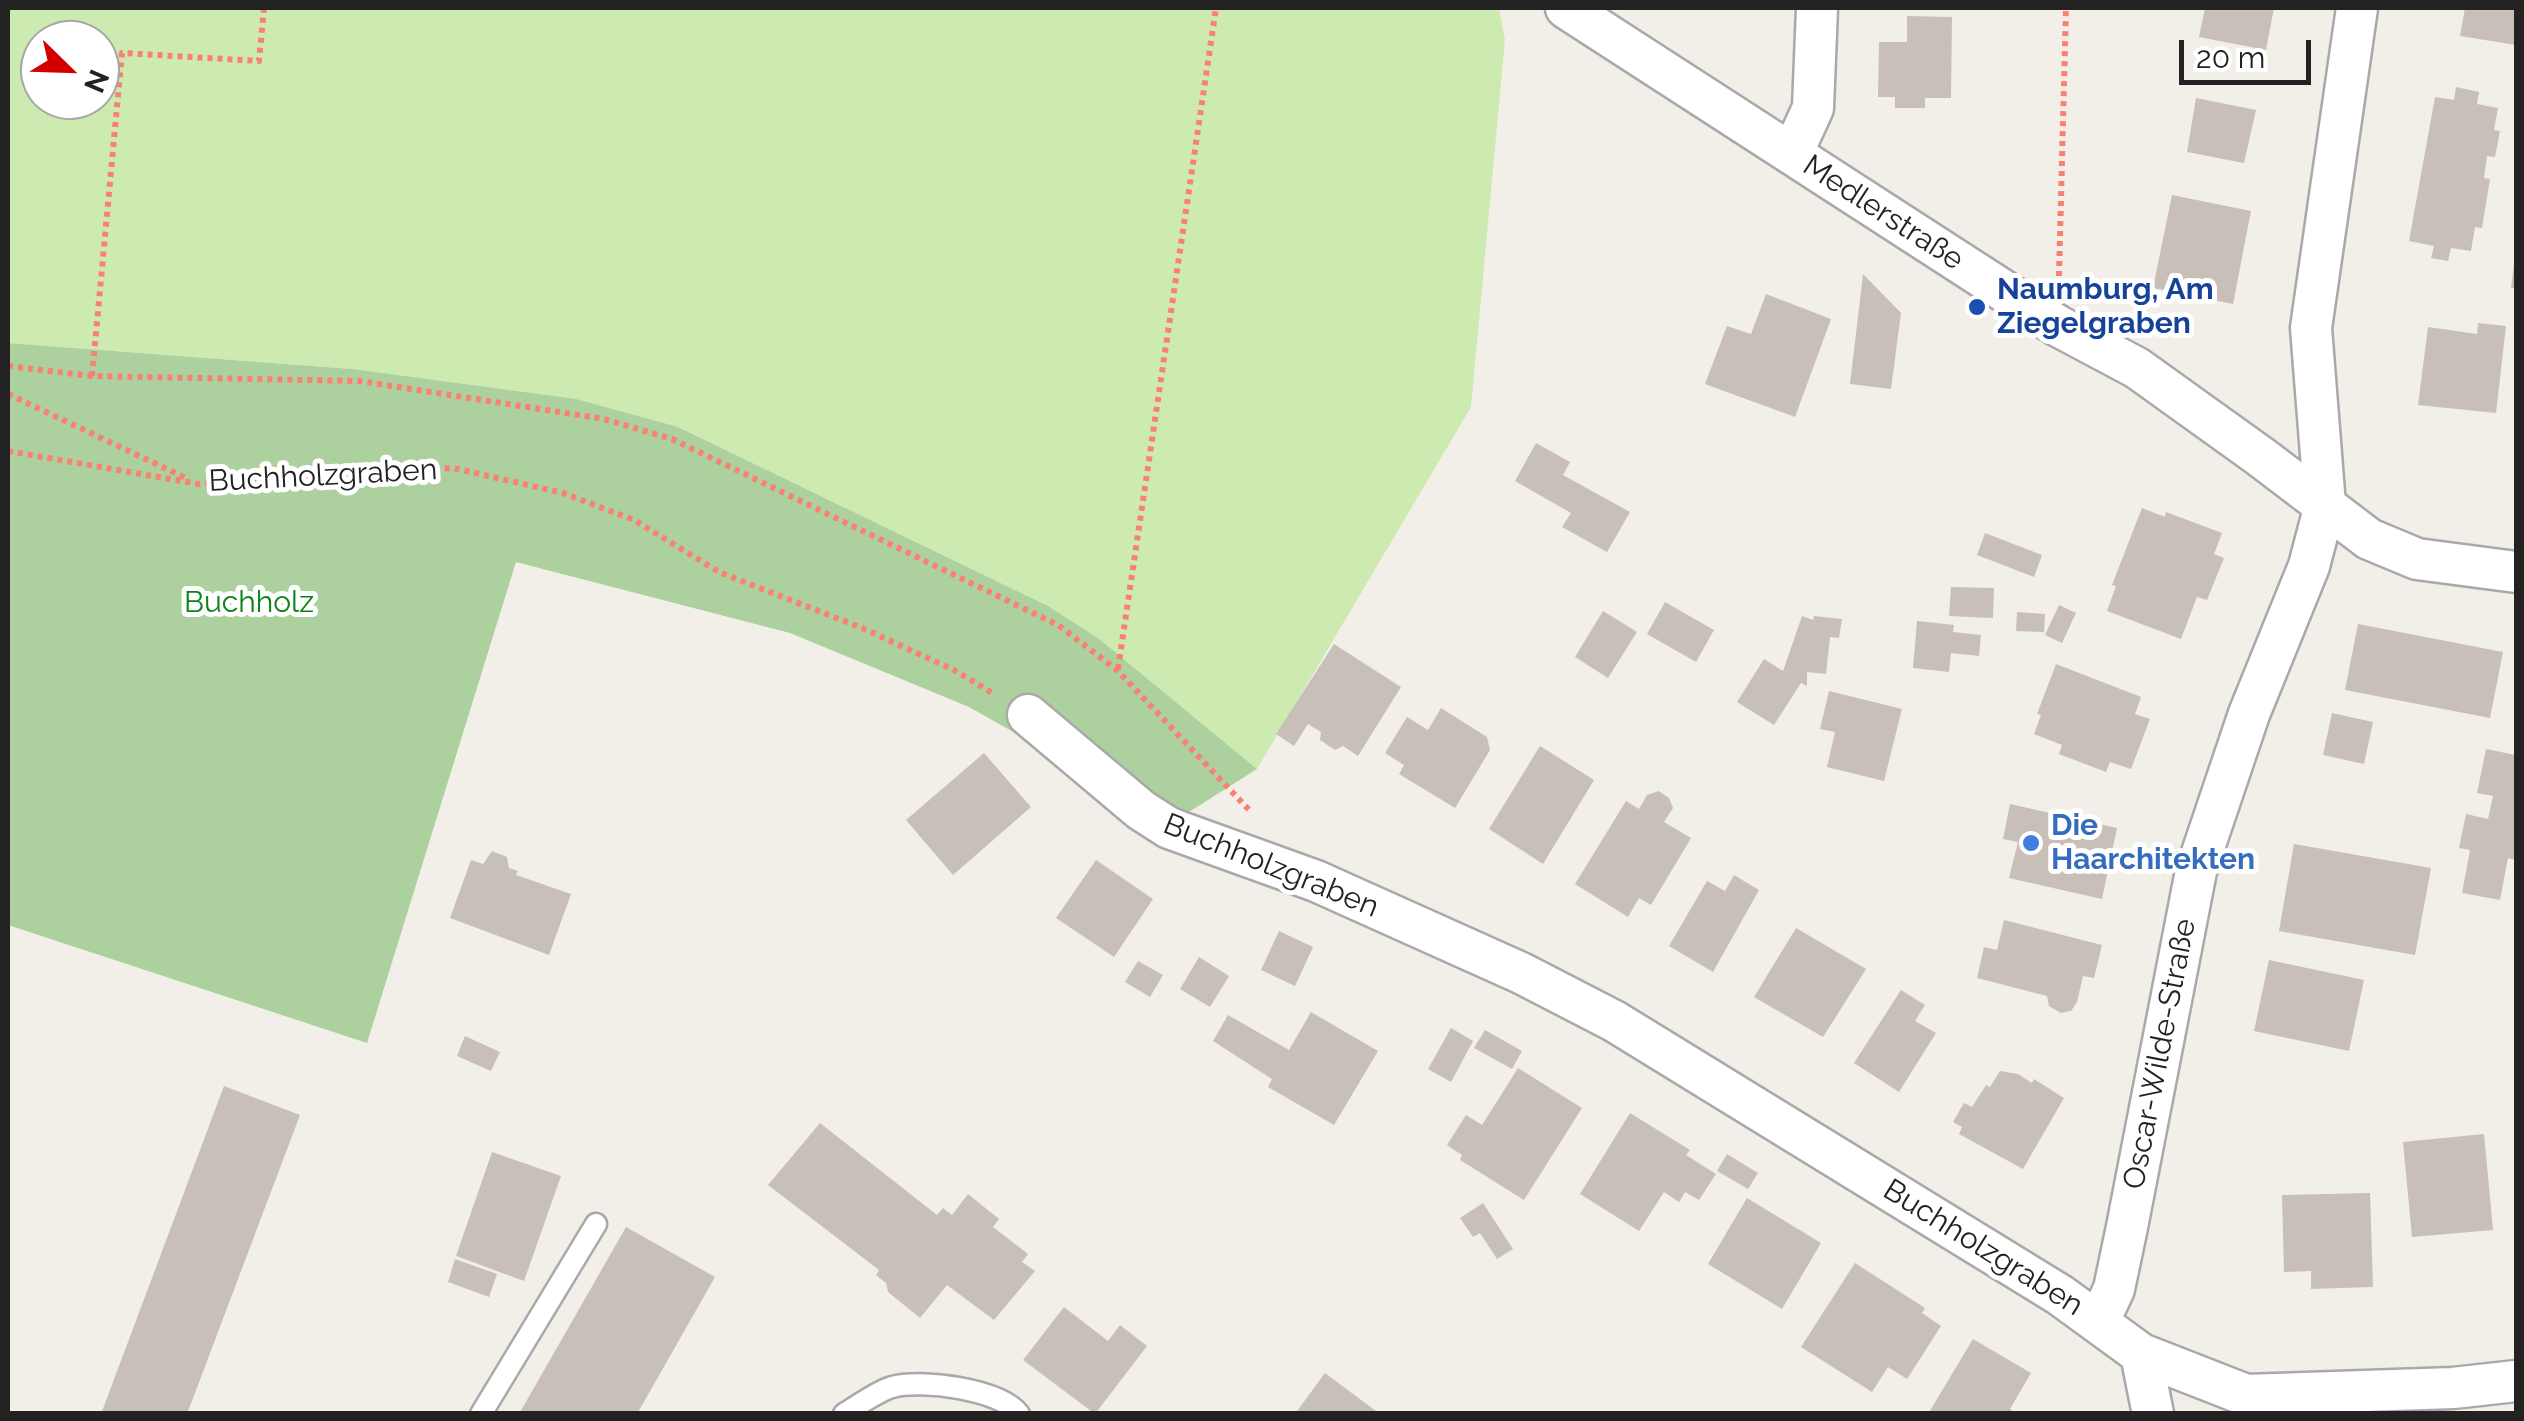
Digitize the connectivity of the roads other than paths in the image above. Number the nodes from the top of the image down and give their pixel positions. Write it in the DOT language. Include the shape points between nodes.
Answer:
graph roads {
  1 [pos="1566,8"];
  2 [pos="1816,8"];
  3 [pos="2357,8"];
  4 [pos="1792,154"];
  5 [pos="2325,505"];
  6 [pos="2516,572"];
  7 [pos="1028,716"];
  8 [pos="596,1224"];
  9 [pos="2100,1321"];
  10 [pos="2141,1354"];
  11 [pos="2516,1381"];
  12 [pos="2234,1404"];
  13 [pos="480,1414"];
  14 [pos="844,1414"];
  15 [pos="1019,1414"];
  16 [pos="2153,1414"];
  1 -- 4 [label="street, Medlerstraße"];
  2 -- 4 [label="street" via="1813,108"];
  3 -- 5 [label="street, Oscar-Wilde-Straße" via="2311,328"];
  4 -- 5 [label="street, Medlerstraße" via="2058,326 2136,368"];
  5 -- 6 [label="street, Medlerstraße" via="2369,539 2416,559"];
  5 -- 9 [label="street, Oscar-Wilde-Straße" via="2309,566 2196,871 2128,1227"];
  7 -- 9 [label="street, Buchholzgraben" via="1169,828 1316,881 1614,1021"];
  8 -- 13 [label="lane"];
  9 -- 10 [label="street, Buchholzgraben"];
  10 -- 12 [label="street, Buchholzgraben"];
  10 -- 16 [label="street"];
  11 -- 12 [label="street"];
  14 -- 15 [label="lane" via="893,1387 965,1387"];
}
